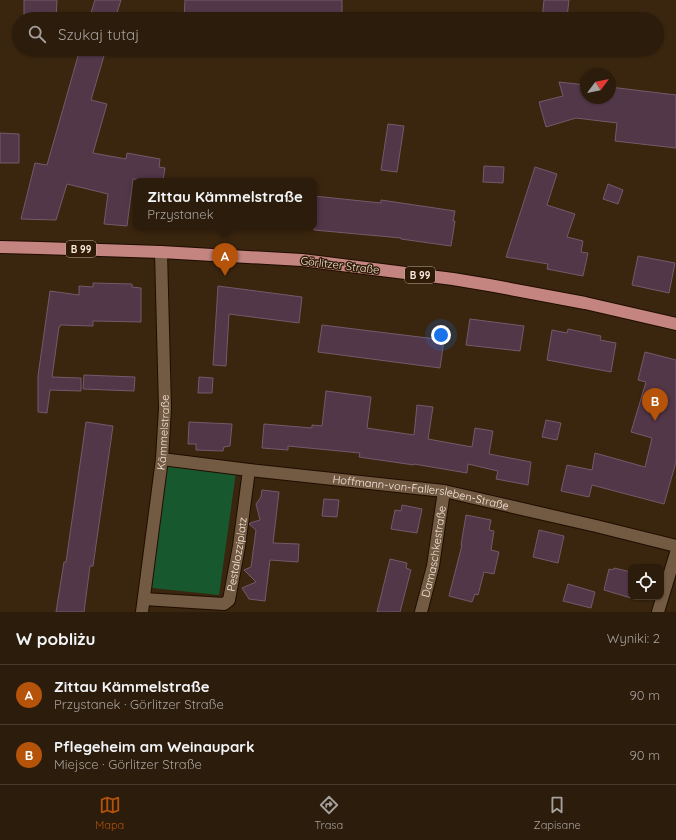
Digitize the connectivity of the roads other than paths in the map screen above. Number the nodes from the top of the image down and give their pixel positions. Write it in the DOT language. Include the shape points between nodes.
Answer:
graph roads {
  1 [pos="0,247"];
  2 [pos="161,252"];
  3 [pos="676,324"];
  4 [pos="162,459"];
  5 [pos="249,470"];
  6 [pos="444,491"];
  7 [pos="676,546"];
  8 [pos="676,553"];
  9 [pos="144,599"];
  10 [pos="142,612"];
  11 [pos="421,612"];
  12 [pos="658,612"];
  1 -- 2 [label="main road, Görlitzer Straße / B 99"];
  2 -- 3 [label="main road, Görlitzer Straße / B 99" via="302,260 453,279 585,303"];
  2 -- 4 [label="street, Kämmelstraße" via="165,408"];
  4 -- 5 [label="street, Hoffmann-von-Fallersleben-Straße"];
  4 -- 9 [label="street, Kämmelstraße"];
  5 -- 6 [label="street, Hoffmann-von-Fallersleben-Straße"];
  5 -- 9 [label="street, Pestalozziplatz" via="239,546 228,600 224,604"];
  6 -- 7 [label="street, Hoffmann-von-Fallersleben-Straße"];
  6 -- 11 [label="street, Damaschkestraße" via="433,566"];
  8 -- 12 [label="street"];
  9 -- 10 [label="street, Kämmelstraße"];
}
